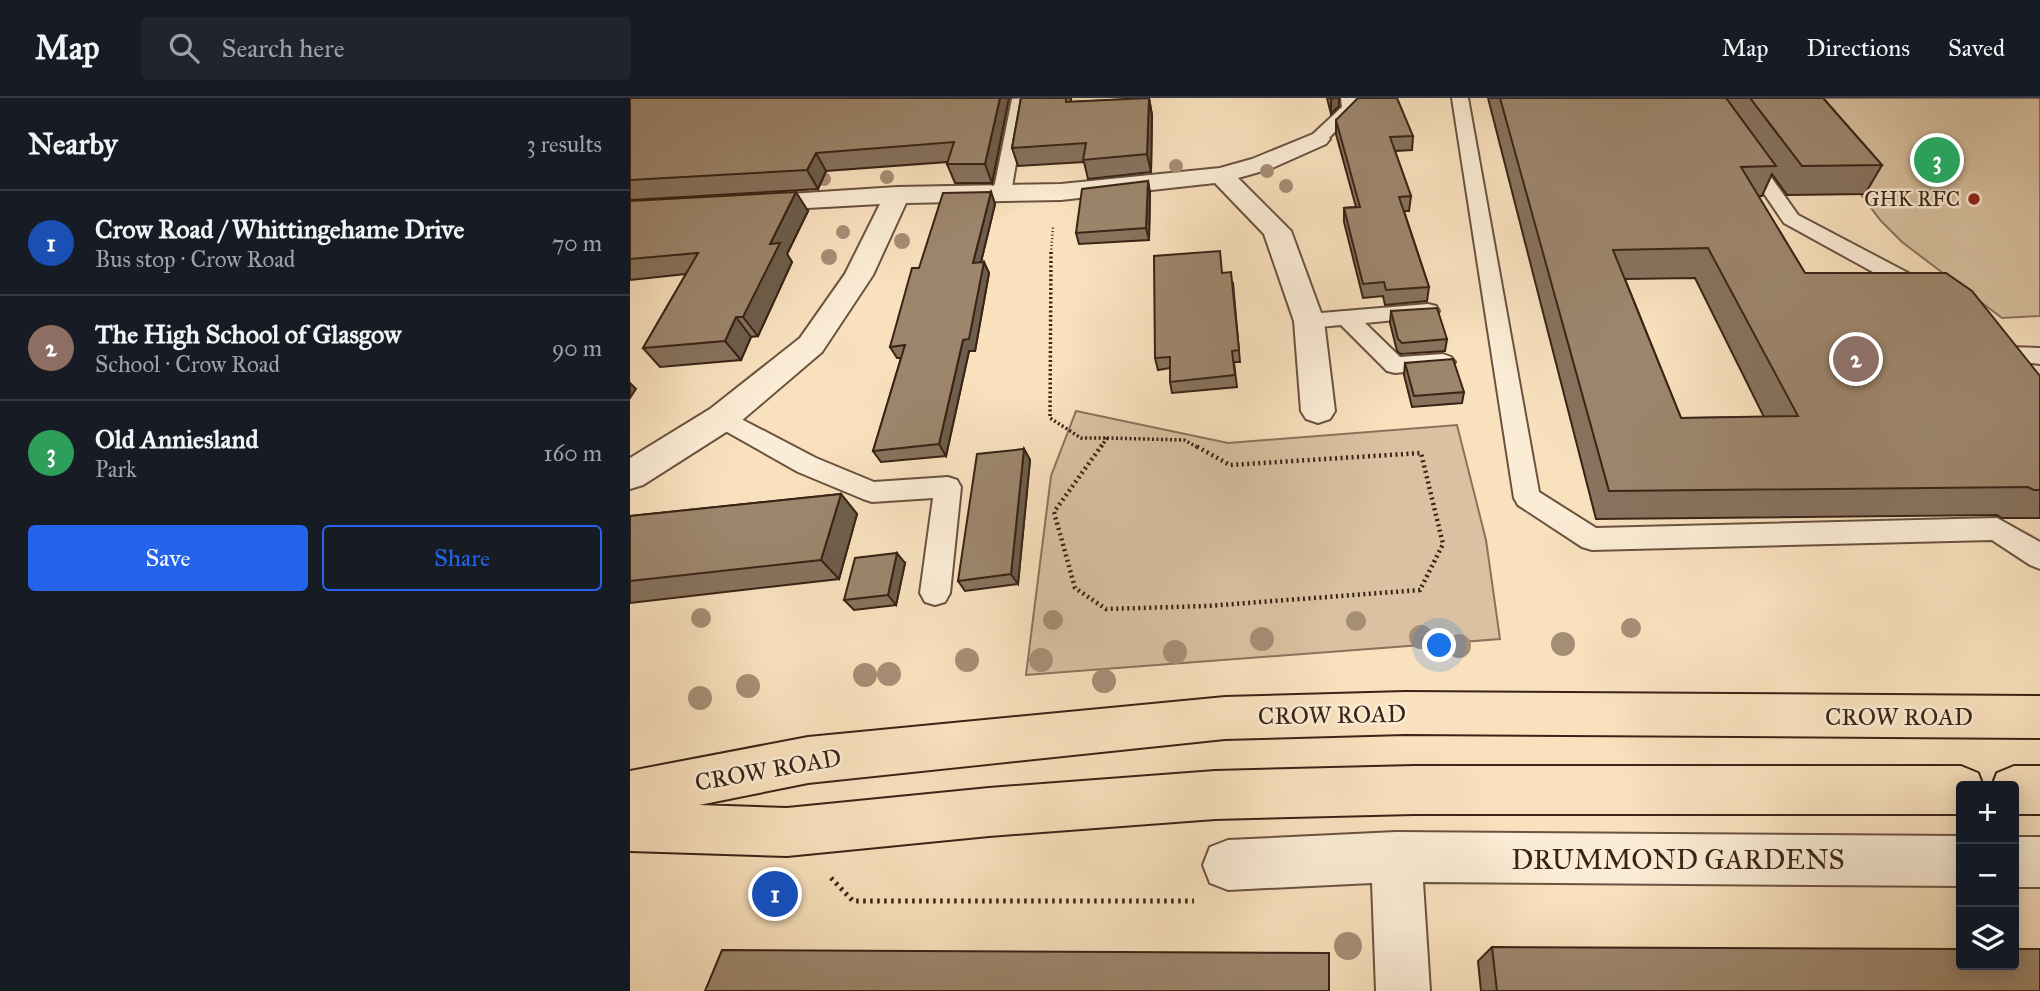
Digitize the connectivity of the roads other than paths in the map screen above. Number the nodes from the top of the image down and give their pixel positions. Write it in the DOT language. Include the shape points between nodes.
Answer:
graph roads {
  1 [pos="1349,98"];
  2 [pos="1460,98"];
  3 [pos="1707,98"];
  4 [pos="1020,99"];
  5 [pos="1318,139"];
  6 [pos="1221,175"];
  7 [pos="1002,193"];
  8 [pos="897,195"];
  9 [pos="723,205"];
  10 [pos="1933,296"];
  11 [pos="1436,310"];
  12 [pos="1346,318"];
  13 [pos="1309,321"];
  14 [pos="1974,328"];
  15 [pos="2040,356"];
  16 [pos="1447,361"];
  17 [pos="1318,411"];
  18 [pos="722,418"];
  19 [pos="630,475"];
  20 [pos="2040,557"];
  21 [pos="935,593"];
  22 [pos="2040,718"];
  23 [pos="1956,790"];
  24 [pos="2019,790"];
  25 [pos="2040,790"];
  26 [pos="630,795"];
  27 [pos="630,827"];
  28 [pos="1396,858"];
  29 [pos="1956,861"];
  30 [pos="2019,862"];
  31 [pos="2040,862"];
  32 [pos="1228,864"];
  33 [pos="1403,991"];
  1 -- 5 [label="lane" via="1350,108"];
  2 -- 20 [label="lane" via="1527,498 1592,539 1997,530"];
  3 -- 10 [label="lane" via="1791,219"];
  4 -- 7 [label="lane"];
  5 -- 6 [label="street" via="1261,164"];
  6 -- 7 [label="street" via="1061,192"];
  6 -- 13 [label="street" via="1277,231"];
  7 -- 8 [label="street"];
  8 -- 9 [label="street"];
  8 -- 18 [label="street" via="859,275 811,345"];
  11 -- 12 [label="lane"];
  12 -- 13 [label="lane"];
  12 -- 16 [label="lane" via="1395,365"];
  13 -- 17 [label="street"];
  14 -- 15 [label="lane" via="2003,354"];
  18 -- 19 [label="street"];
  18 -- 21 [label="lane" via="807,465 872,492 948,487"];
  22 -- 26 [label="main road, CROW ROAD" via="1405,713 1225,718 808,760"];
  23 -- 27 [label="main road, CROW ROAD" via="1414,790 1214,795 787,832"];
  24 -- 25 [label="main road"];
  28 -- 29 [label="street, DRUMMOND GARDENS"];
  28 -- 32 [label="street, DRUMMOND GARDENS"];
  28 -- 33 [label="street"];
  30 -- 31 [label="street"];
}
